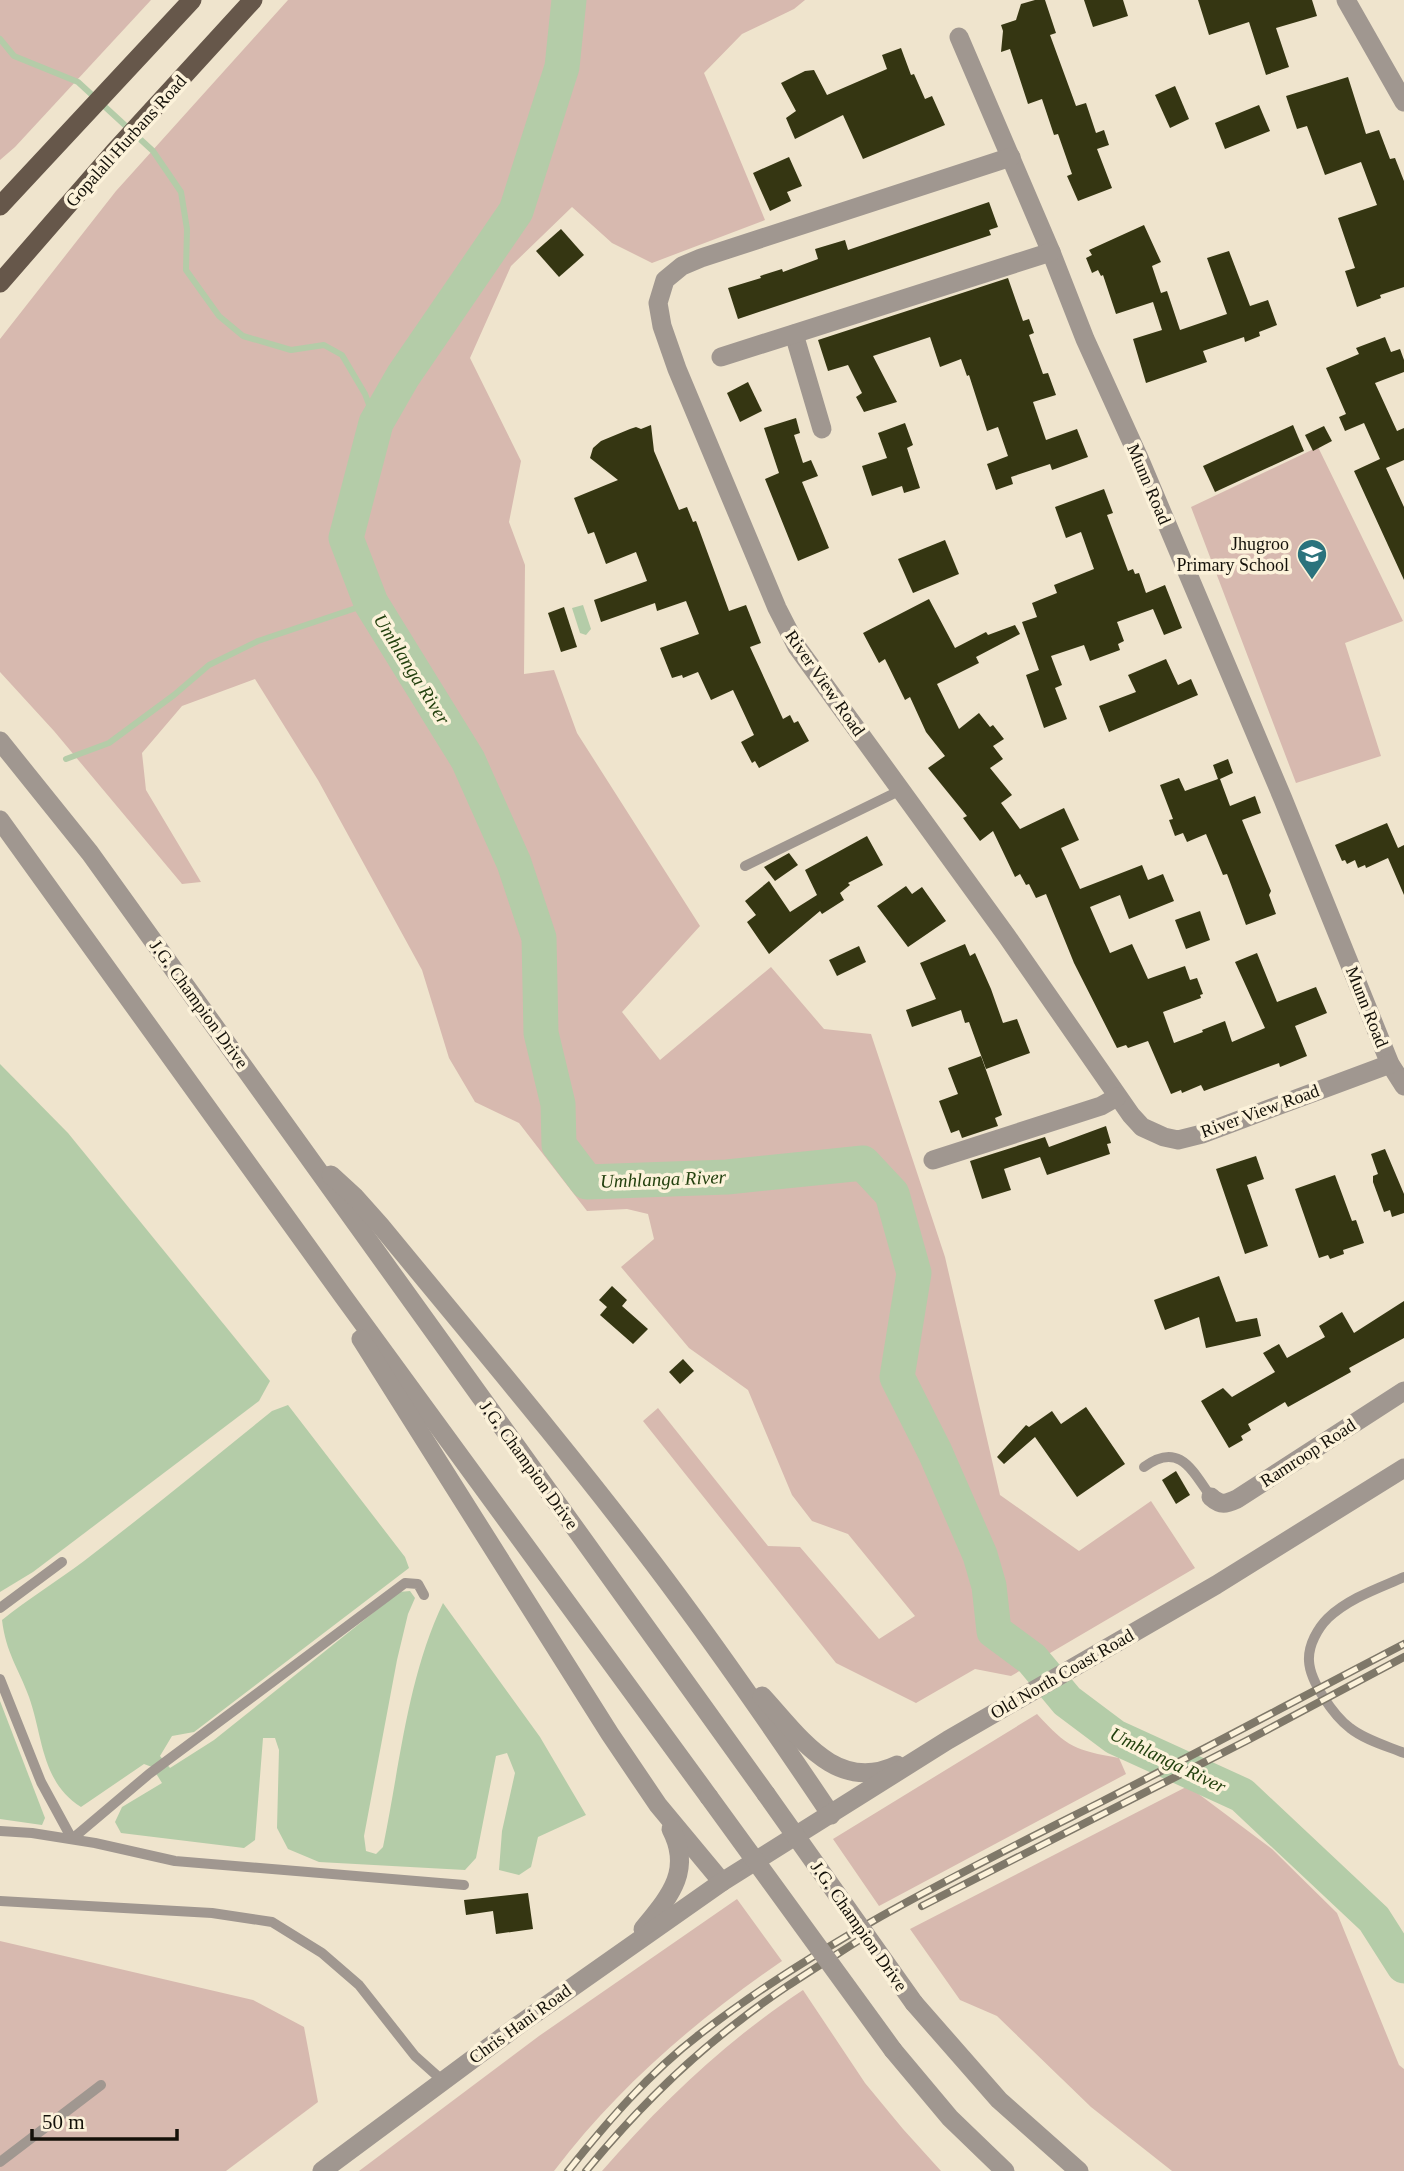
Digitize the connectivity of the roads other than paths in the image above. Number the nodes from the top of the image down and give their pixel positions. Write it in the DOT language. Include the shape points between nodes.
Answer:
graph roads {
  1 [pos="192,0"];
  2 [pos="253,0"];
  3 [pos="1346,0"];
  4 [pos="959,37"];
  5 [pos="1404,102"];
  6 [pos="1011,157"];
  7 [pos="23,182"];
  8 [pos="0,193"];
  9 [pos="0,206"];
  10 [pos="1051,252"];
  11 [pos="0,284"];
  12 [pos="794,334"];
  13 [pos="721,357"];
  14 [pos="822,429"];
  15 [pos="0,741"];
  16 [pos="901,790"];
  17 [pos="0,820"];
  18 [pos="745,866"];
  19 [pos="1390,1064"];
  20 [pos="1404,1086"];
  21 [pos="1117,1097"];
  22 [pos="306,1154"];
  23 [pos="933,1160"];
  24 [pos="343,1296"];
  25 [pos="1404,1391"];
  26 [pos="1144,1467"];
  27 [pos="1404,1468"];
  28 [pos="1212,1497"];
  29 [pos="62,1562"];
  30 [pos="1404,1577"];
  31 [pos="424,1595"];
  32 [pos="0,1608"];
  33 [pos="726,1663"];
  34 [pos="0,1679"];
  35 [pos="948,1740"];
  36 [pos="1404,1753"];
  37 [pos="658,1805"];
  38 [pos="831,1815"];
  39 [pos="0,1831"];
  40 [pos="72,1839"];
  41 [pos="722,1882"];
  42 [pos="464,1885"];
  43 [pos="0,1901"];
  44 [pos="630,1947"];
  45 [pos="443,2081"];
  46 [pos="101,2085"];
  47 [pos="0,2162"];
  48 [pos="334,2167"];
  49 [pos="1004,2171"];
  50 [pos="1079,2171"];
  1 -- 7 [label="main road"];
  2 -- 11 [label="main road, Gopalall Hurbans Road"];
  3 -- 5 [label="street"];
  4 -- 6 [label="street, Munn Road"];
  6 -- 10 [label="street, Munn Road"];
  6 -- 16 [label="street, River View Road" via="692,262 673,272 657,303 677,369 789,634"];
  7 -- 8 [label="lane"];
  7 -- 9 [label="main road"];
  10 -- 12 [label="street"];
  10 -- 19 [label="street, Munn Road"];
  12 -- 13 [label="street"];
  12 -- 14 [label="street"];
  15 -- 22 [label="street, J.G. Champion Drive" via="90,853"];
  16 -- 18 [label="lane"];
  16 -- 21 [label="street, River View Road"];
  17 -- 24 [label="street"];
  19 -- 20 [label="street, Munn Road"];
  19 -- 21 [label="street, River View Road" via="1178,1140 1142,1127"];
  21 -- 23 [label="street"];
  22 -- 33 [label="street" via="380,1225 600,1495"];
  22 -- 50 [label="street, J.G. Champion Drive, bridge" via="914,2003 999,2101"];
  24 -- 37 [label="street" via="363,1344"];
  24 -- 49 [label="street, bridge" via="892,2050 950,2118"];
  25 -- 28 [label="street, Ramroop Road" via="1237,1499 1226,1504"];
  26 -- 28 [label="lane" via="1156,1458 1181,1459"];
  27 -- 35 [label="street, Old North Coast Road" via="1216,1585"];
  29 -- 32 [label="lane"];
  30 -- 36 [label="lane" via="1327,1619 1312,1643 1309,1662 1320,1690 1344,1723"];
  31 -- 40 [label="lane" via="418,1584 405,1583 149,1774"];
  33 -- 35 [label="street" via="814,1751 844,1770 883,1771"];
  33 -- 38 [label="street"];
  34 -- 40 [label="lane" via="41,1782"];
  35 -- 38 [label="street, Old North Coast Road"];
  37 -- 41 [label="street"];
  37 -- 44 [label="street" via="674,1836 679,1877"];
  38 -- 41 [label="street, Old North Coast Road"];
  39 -- 40 [label="lane"];
  40 -- 42 [label="lane" via="175,1861"];
  41 -- 44 [label="street, Chris Hani Road"];
  43 -- 45 [label="lane" via="212,1913 272,1922 322,1953 359,1985 415,2056"];
  44 -- 45 [label="street, Chris Hani Road"];
  45 -- 48 [label="street, Chris Hani Road"];
  46 -- 47 [label="lane"];
}
